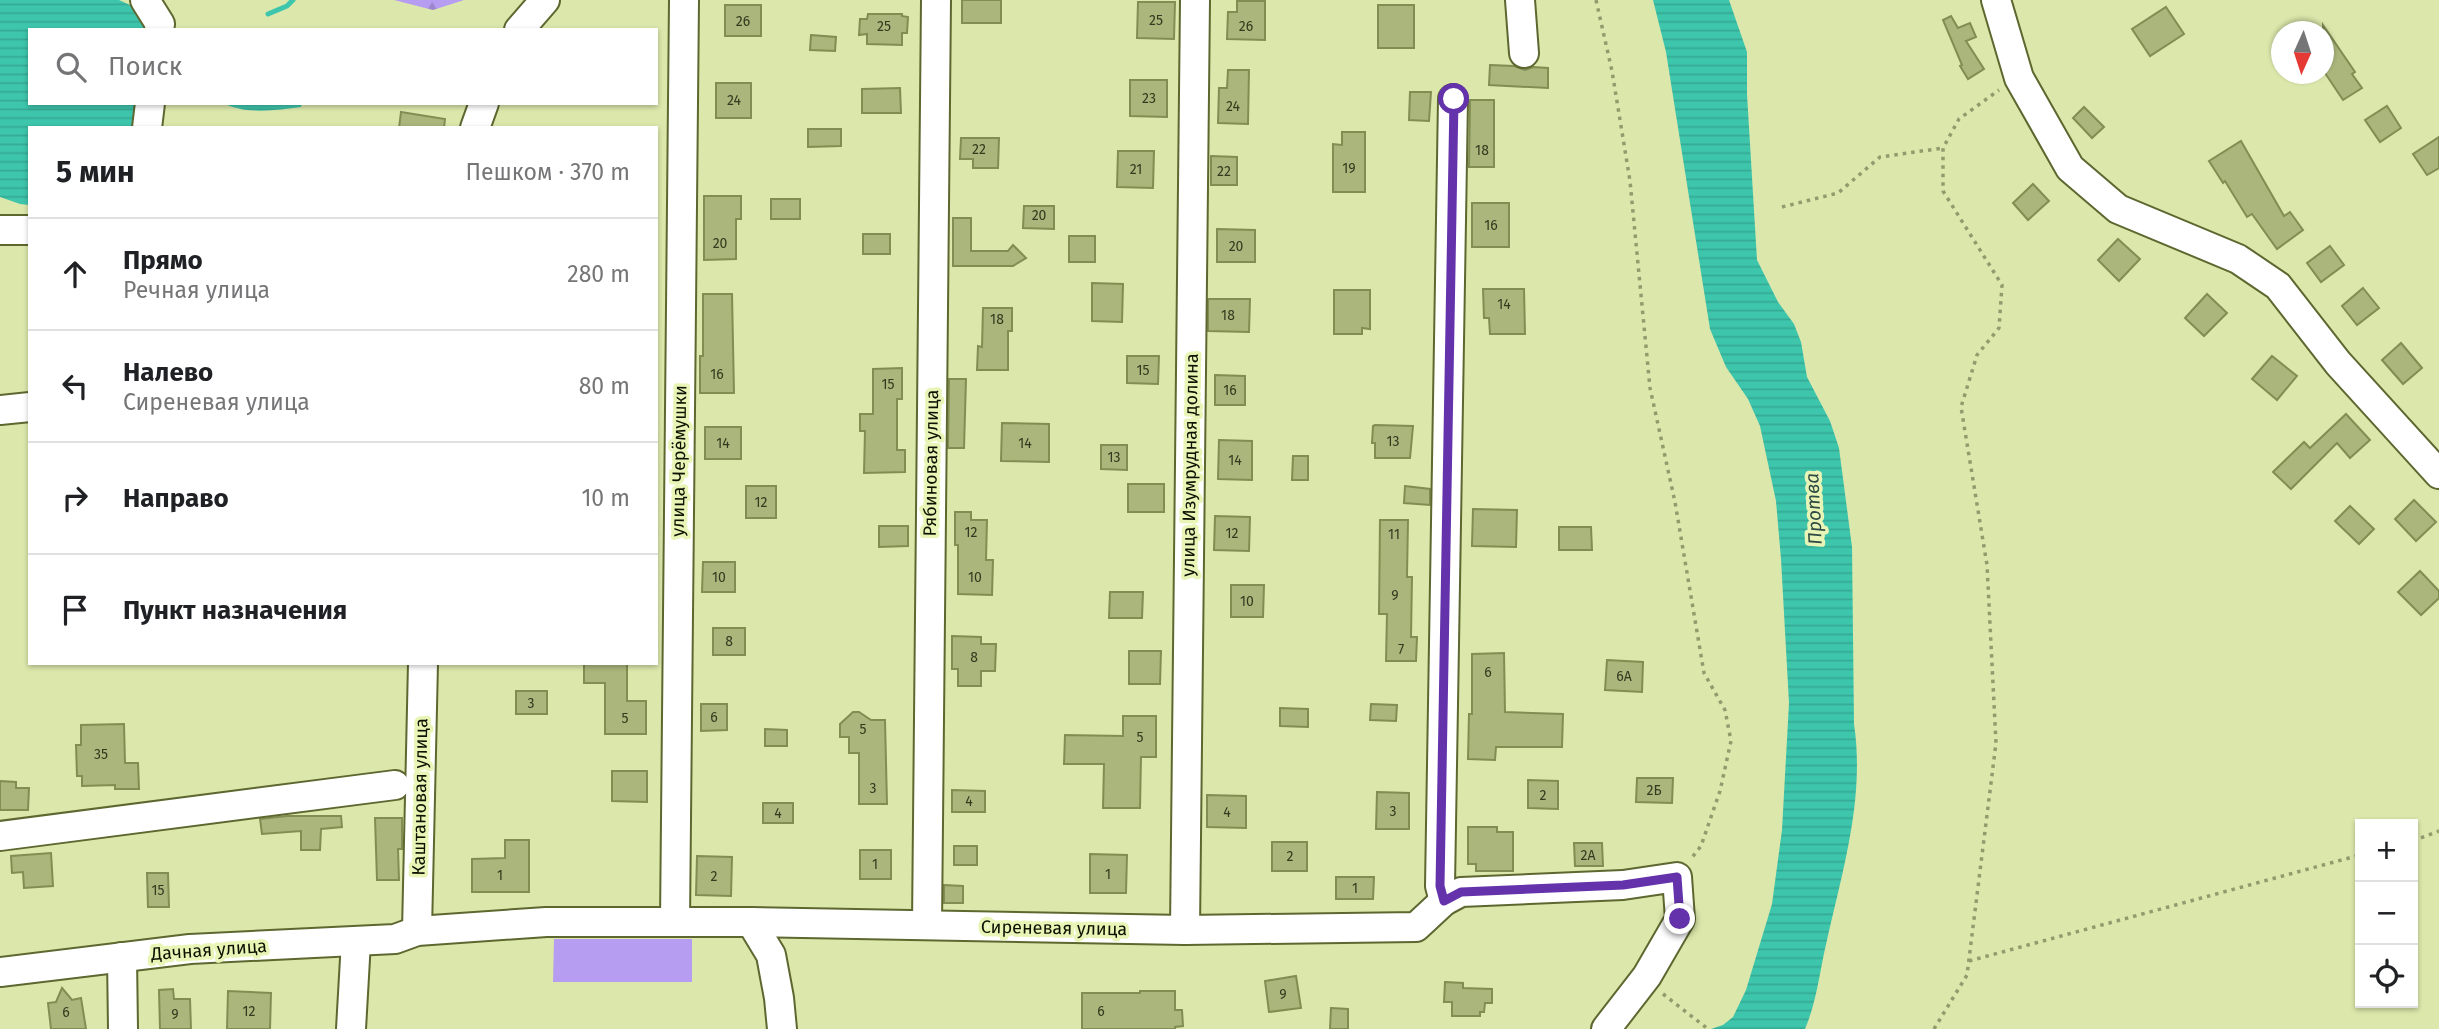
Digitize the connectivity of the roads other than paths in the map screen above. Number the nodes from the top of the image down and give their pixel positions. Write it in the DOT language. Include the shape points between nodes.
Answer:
graph roads {
  1 [pos="145,0"];
  2 [pos="545,0"];
  3 [pos="684,0"];
  4 [pos="936,0"];
  5 [pos="1195,0"];
  6 [pos="1520,0"];
  7 [pos="1996,0"];
  8 [pos="159,28"];
  9 [pos="521,28"];
  10 [pos="1524,53"];
  11 [pos="1454,99"];
  12 [pos="150,105"];
  13 [pos="483,105"];
  14 [pos="147,126"];
  15 [pos="476,126"];
  16 [pos="0,230"];
  17 [pos="28,230"];
  18 [pos="28,407"];
  19 [pos="0,410"];
  20 [pos="2439,474"];
  21 [pos="423,665"];
  22 [pos="395,785"];
  23 [pos="0,836"];
  24 [pos="1444,901"];
  25 [pos="675,922"];
  26 [pos="751,922"];
  27 [pos="927,925"];
  28 [pos="1185,930"];
  29 [pos="417,931"];
  30 [pos="356,941"];
  31 [pos="122,957"];
  32 [pos="0,972"];
  33 [pos="123,1029"];
  34 [pos="351,1029"];
  35 [pos="782,1029"];
  36 [pos="1606,1029"];
  1 -- 8 [label="street"];
  2 -- 9 [label="street"];
  3 -- 25 [label="street, улица Черёмушки"];
  4 -- 27 [label="street, Рябиновая улица"];
  5 -- 28 [label="street, улица Изумрудная долина"];
  6 -- 10 [label="street"];
  7 -- 20 [label="street" via="2018,78 2070,168 2118,209 2238,259 2278,286 2338,363"];
  11 -- 24 [label="street" via="1440,886"];
  12 -- 14 [label="street"];
  13 -- 15 [label="street"];
  16 -- 17 [label="street"];
  18 -- 19 [label="street"];
  21 -- 29 [label="street, Каштановая улица"];
  22 -- 23 [label="street"];
  24 -- 28 [label="street, Сиреневая улица" via="1416,927"];
  24 -- 36 [label="street, Сиреневая улица" via="1461,892 1623,885 1677,877 1680,919 1647,976"];
  25 -- 26 [label="street, Сиреневая улица"];
  25 -- 29 [label="street, Сиреневая улица" via="546,922"];
  26 -- 27 [label="street, Сиреневая улица"];
  26 -- 35 [label="street" via="771,955"];
  27 -- 28 [label="street, Сиреневая улица"];
  29 -- 30 [label="street, Дачная улица" via="395,939"];
  30 -- 31 [label="street, Дачная улица"];
  30 -- 34 [label="street"];
  31 -- 32 [label="street, Дачная улица"];
  31 -- 33 [label="street"];
}
